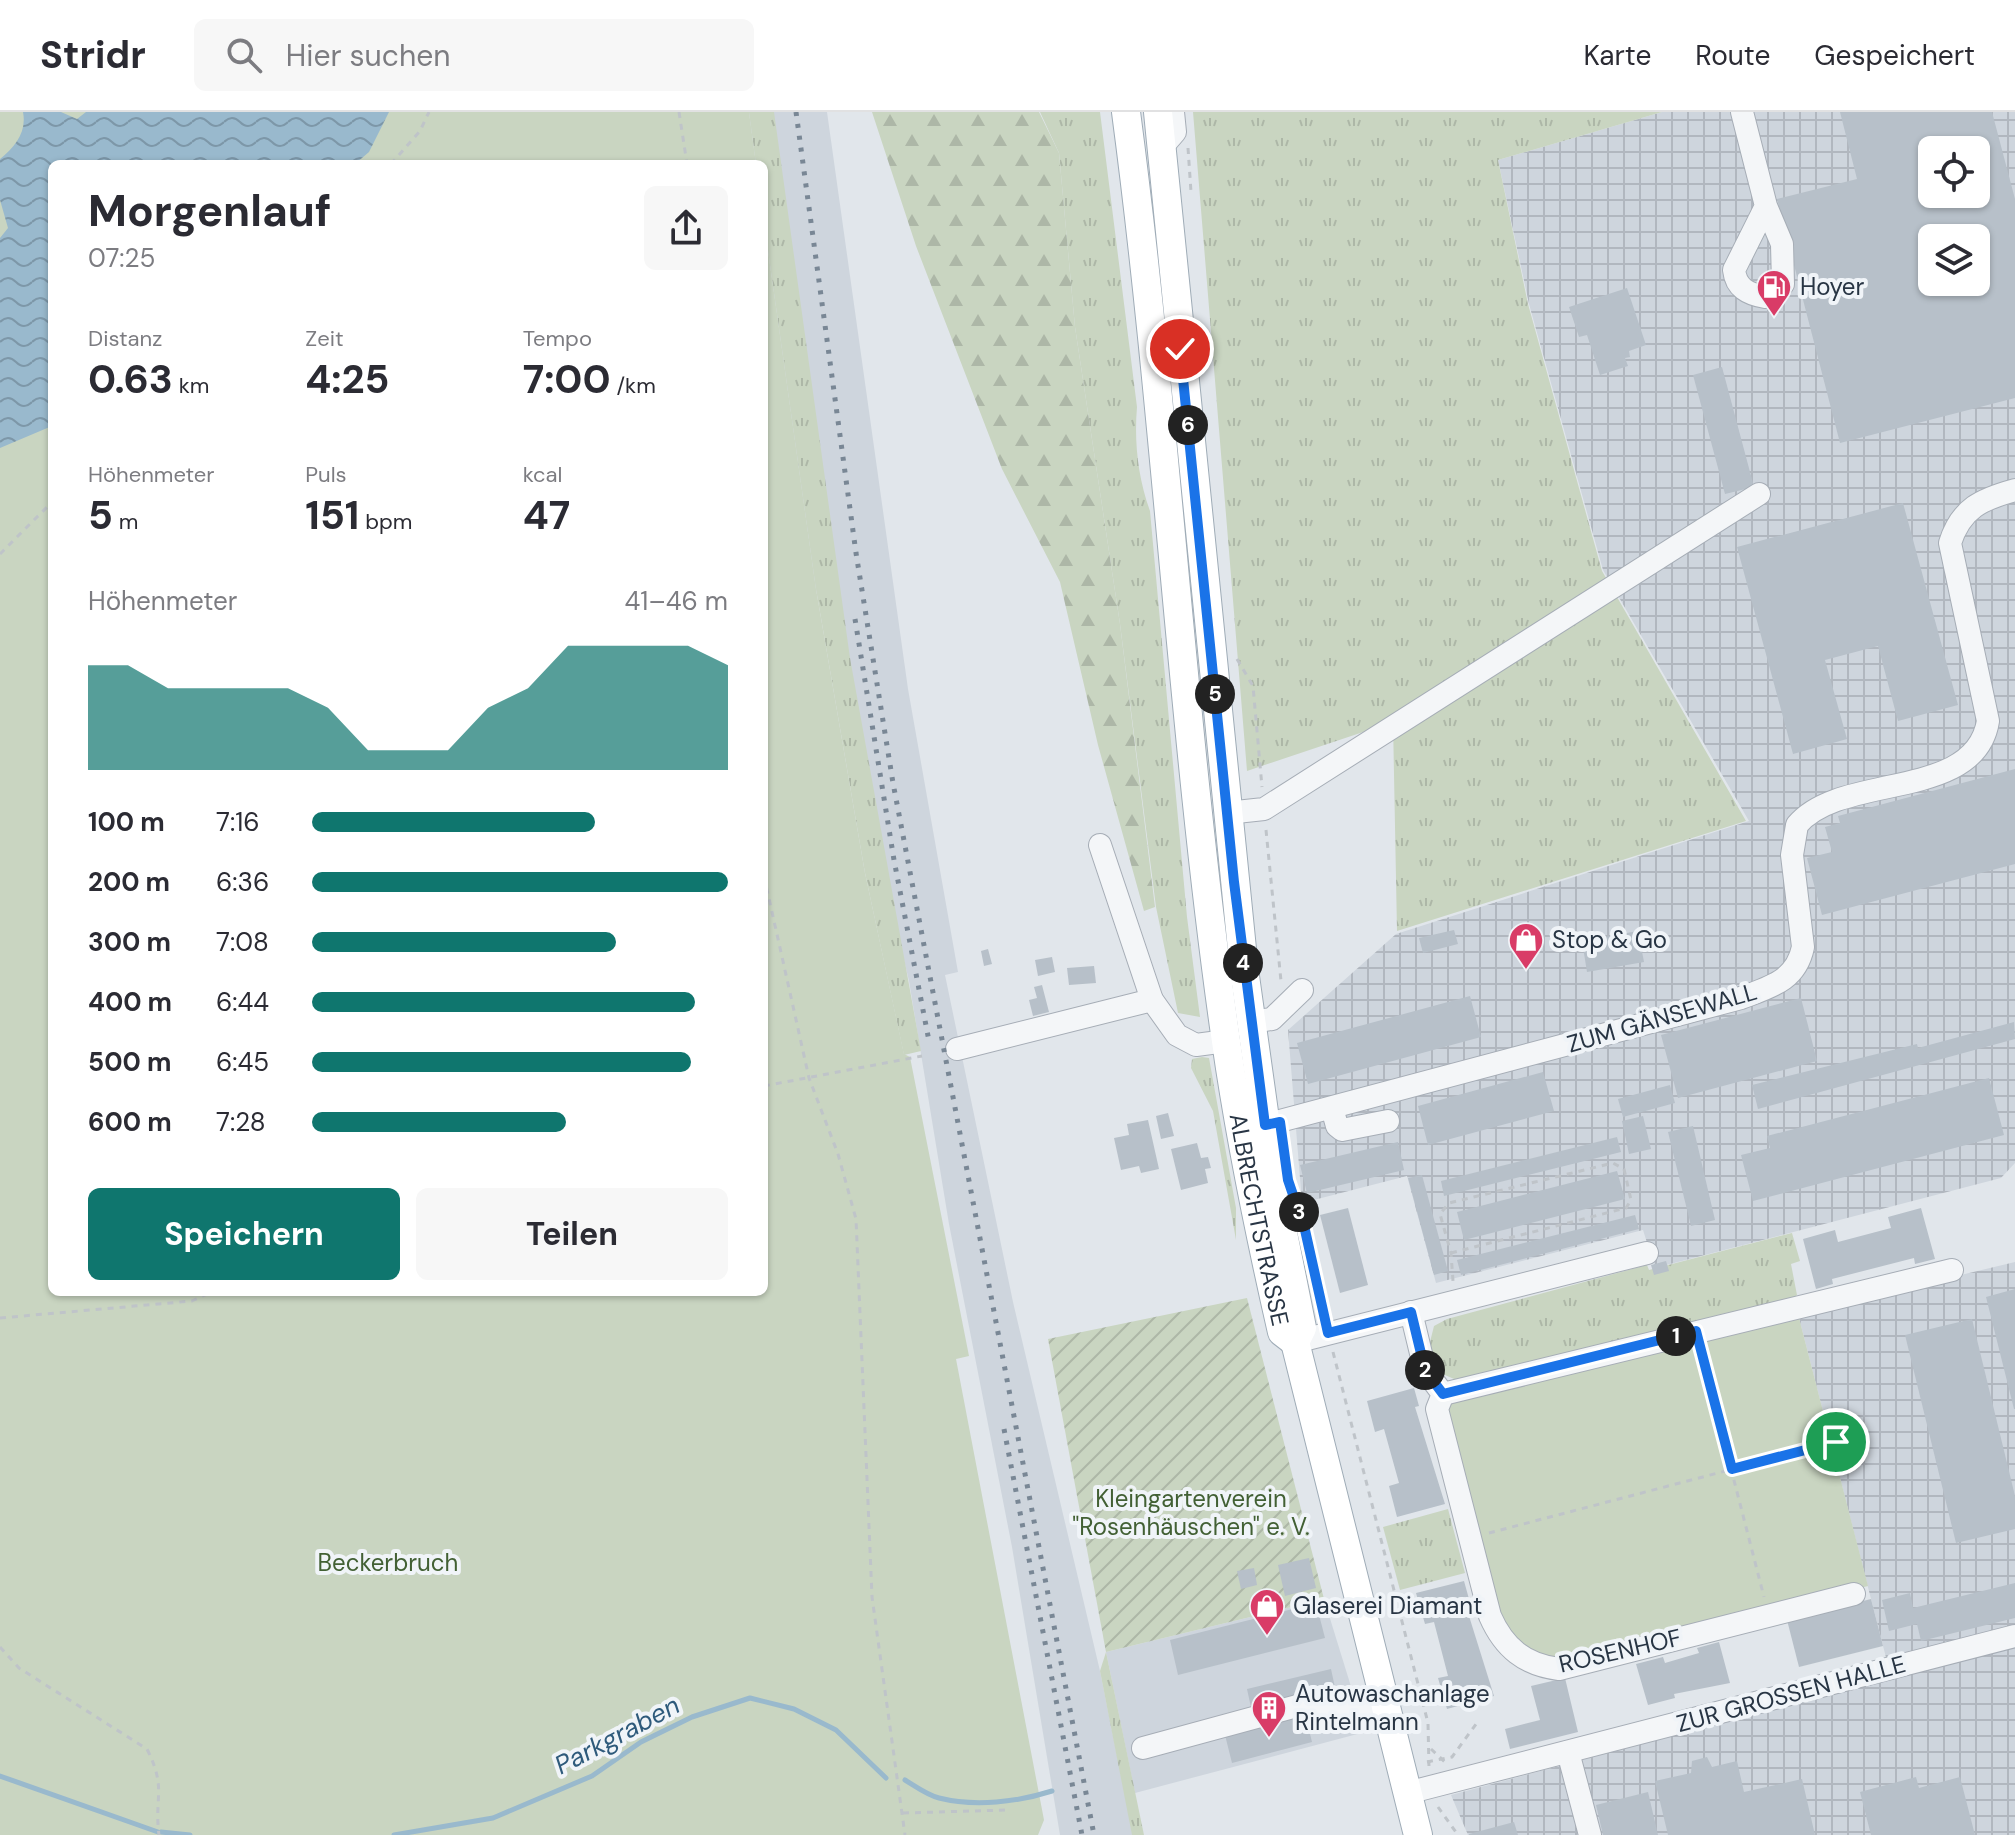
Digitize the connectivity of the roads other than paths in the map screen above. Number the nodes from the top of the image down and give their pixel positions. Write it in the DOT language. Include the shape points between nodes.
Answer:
graph roads {
  1 [pos="1126,112"];
  2 [pos="1158,112"];
  3 [pos="1173,112"];
  4 [pos="1742,112"];
  5 [pos="1162,147"];
  6 [pos="1766,206"];
  7 [pos="2015,490"];
  8 [pos="1759,494"];
  9 [pos="1227,813"];
  10 [pos="1100,845"];
  11 [pos="1302,990"];
  12 [pos="1152,1000"];
  13 [pos="1251,1022"];
  14 [pos="1226,1041"];
  15 [pos="957,1049"];
  16 [pos="1332,1108"];
  17 [pos="1388,1121"];
  18 [pos="1265,1125"];
  19 [pos="1647,1253"];
  20 [pos="1952,1270"];
  21 [pos="1411,1312"];
  22 [pos="1295,1342"];
  23 [pos="1443,1394"];
  24 [pos="1854,1594"];
  25 [pos="2015,1636"];
  26 [pos="1384,1701"];
  27 [pos="1143,1748"];
  28 [pos="1568,1752"];
  29 [pos="1420,1790"];
  30 [pos="1418,1835"];
  31 [pos="1590,1835"];
  1 -- 14 [label="main road, ALBRECHTSTRASSE"];
  2 -- 5 [label="main road, ALBRECHTSTRASSE"];
  3 -- 5 [label="street" via="1175,132"];
  4 -- 6 [label="street"];
  5 -- 9 [label="main road, ALBRECHTSTRASSE"];
  7 -- 16 [label="street, ZUM GÄNSEWALL" via="1974,505 1961,516 1950,543 1988,721 1986,736 1967,762 1817,808 1802,819 1792,839 1792,855 1803,947 1792,974 1741,998 1503,1053"];
  8 -- 9 [label="street" via="1264,809"];
  9 -- 13 [label="main road, ALBRECHTSTRASSE"];
  10 -- 12 [label="street"];
  11 -- 13 [label="street" via="1272,1019"];
  12 -- 14 [label="street" via="1177,1035 1196,1045"];
  12 -- 15 [label="street"];
  13 -- 18 [label="main road, ALBRECHTSTRASSE"];
  14 -- 22 [label="main road, ALBRECHTSTRASSE" via="1282,1332"];
  16 -- 17 [label="street" via="1342,1130"];
  16 -- 18 [label="street, ZUM GÄNSEWALL"];
  18 -- 22 [label="main road, ALBRECHTSTRASSE" via="1302,1328"];
  19 -- 21 [label="street"];
  20 -- 23 [label="street"];
  21 -- 22 [label="street"];
  21 -- 23 [label="street" via="1425,1370"];
  22 -- 26 [label="main road, ALBRECHTSTRASSE"];
  23 -- 24 [label="street, ROSENHOF" via="1437,1409 1496,1630 1508,1646 1539,1666 1559,1669"];
  25 -- 28 [label="street, ZUR GROSSEN HALLE"];
  26 -- 27 [label="street" via="1323,1708 1308,1703"];
  26 -- 29 [label="main road, ALBRECHTSTRASSE"];
  28 -- 29 [label="street, ZUR GROSSEN HALLE"];
  28 -- 31 [label="street"];
  29 -- 30 [label="main road, ALBRECHTSTRASSE"];
}
